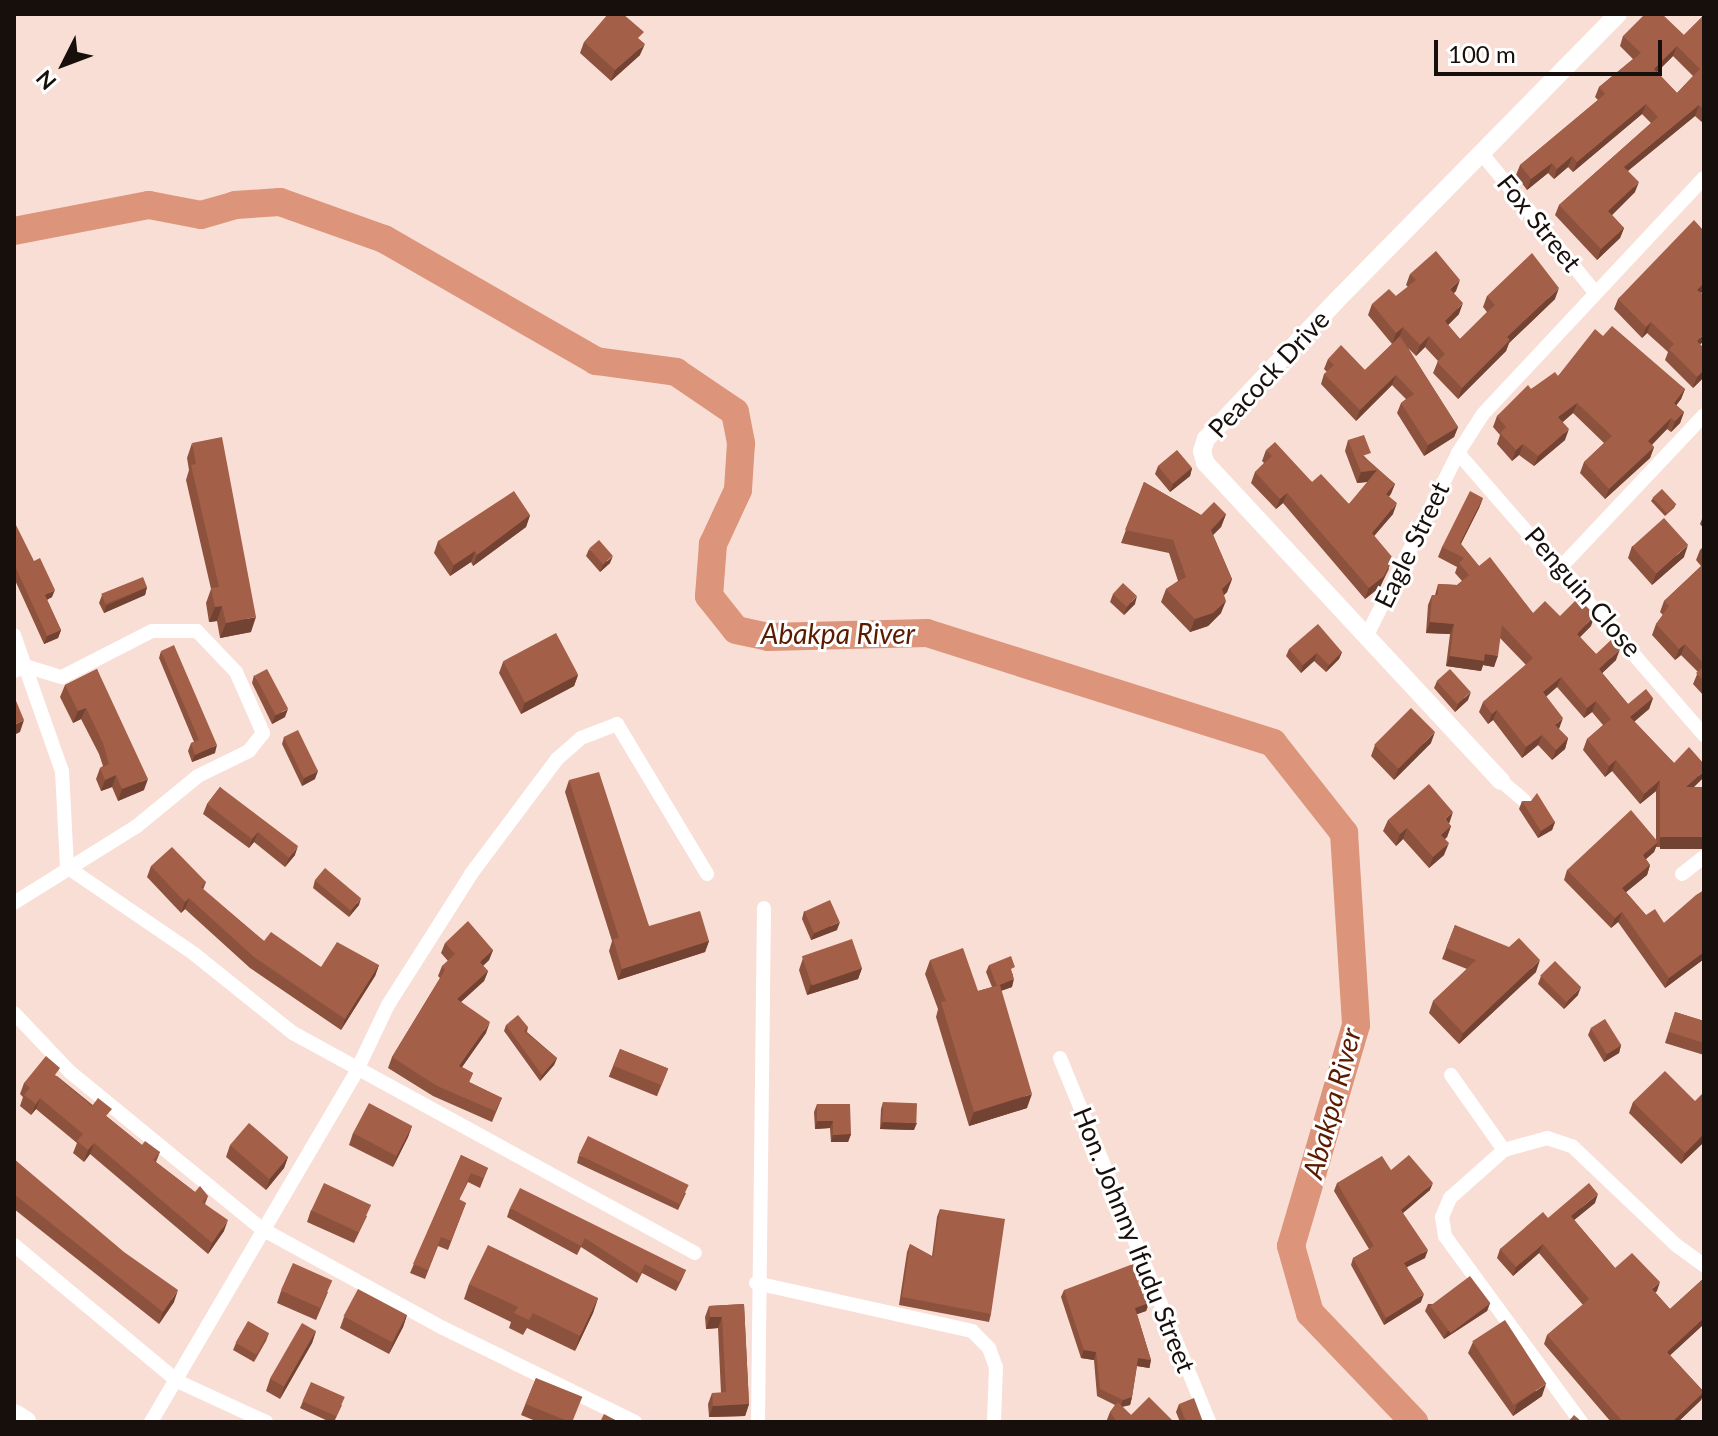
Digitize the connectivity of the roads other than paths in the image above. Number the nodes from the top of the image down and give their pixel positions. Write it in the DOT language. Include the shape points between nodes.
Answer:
graph roads {
  1 [pos="1618,14"];
  2 [pos="1483,155"];
  3 [pos="1704,178"];
  4 [pos="1594,291"];
  5 [pos="1704,415"];
  6 [pos="1458,453"];
  7 [pos="1560,568"];
  8 [pos="14,635"];
  9 [pos="1366,637"];
  10 [pos="20,668"];
  11 [pos="1704,735"];
  12 [pos="1501,781"];
  13 [pos="1524,800"];
  14 [pos="1704,857"];
  15 [pos="67,867"];
  16 [pos="707,874"];
  17 [pos="1682,874"];
  18 [pos="14,903"];
  19 [pos="764,908"];
  20 [pos="14,1013"];
  21 [pos="1060,1058"];
  22 [pos="356,1072"];
  23 [pos="1451,1075"];
  24 [pos="1504,1150"];
  25 [pos="262,1229"];
  26 [pos="14,1245"];
  27 [pos="695,1253"];
  28 [pos="1704,1265"];
  29 [pos="756,1283"];
  30 [pos="177,1381"];
  31 [pos="14,1416"];
  32 [pos="24,1422"];
  33 [pos="151,1422"];
  34 [pos="266,1422"];
  35 [pos="635,1422"];
  36 [pos="758,1422"];
  37 [pos="994,1422"];
  38 [pos="1209,1422"];
  39 [pos="1581,1422"];
  1 -- 2 [label="street, Peacock Drive"];
  2 -- 4 [label="street, Fox Street"];
  2 -- 9 [label="street, Peacock Drive" via="1206,439 1202,451 1205,462"];
  3 -- 4 [label="street, Eagle Street"];
  4 -- 6 [label="street, Eagle Street" via="1483,414"];
  5 -- 7 [label="street"];
  6 -- 7 [label="street, Penguin Close"];
  6 -- 9 [label="street, Eagle Street"];
  7 -- 11 [label="street, Penguin Close"];
  8 -- 10 [label="street"];
  9 -- 12 [label="street, Peacock Drive"];
  10 -- 15 [label="street" via="62,771"];
  10 -- 15 [label="street" via="62,677 152,631 197,631 220,650 261,721 263,733 249,751 198,776 137,826"];
  12 -- 13 [label="street"];
  14 -- 17 [label="street"];
  15 -- 18 [label="street"];
  15 -- 22 [label="street" via="193,953 293,1033"];
  16 -- 22 [label="street" via="626,732 609,724 581,738 557,759 471,874 388,1005"];
  19 -- 29 [label="street"];
  20 -- 25 [label="street" via="70,1072"];
  21 -- 38 [label="street, Hon. Johnny Ifudu Street"];
  22 -- 25 [label="street"];
  22 -- 27 [label="street"];
  23 -- 24 [label="street"];
  24 -- 28 [label="street" via="1547,1138 1572,1146"];
  24 -- 39 [label="street" via="1450,1198 1442,1217 1445,1236"];
  25 -- 30 [label="street"];
  25 -- 35 [label="street" via="443,1328"];
  26 -- 30 [label="street"];
  29 -- 36 [label="street"];
  29 -- 37 [label="street" via="972,1331 989,1348 996,1367"];
  30 -- 33 [label="street"];
  30 -- 34 [label="street"];
  31 -- 32 [label="highway"];
}
